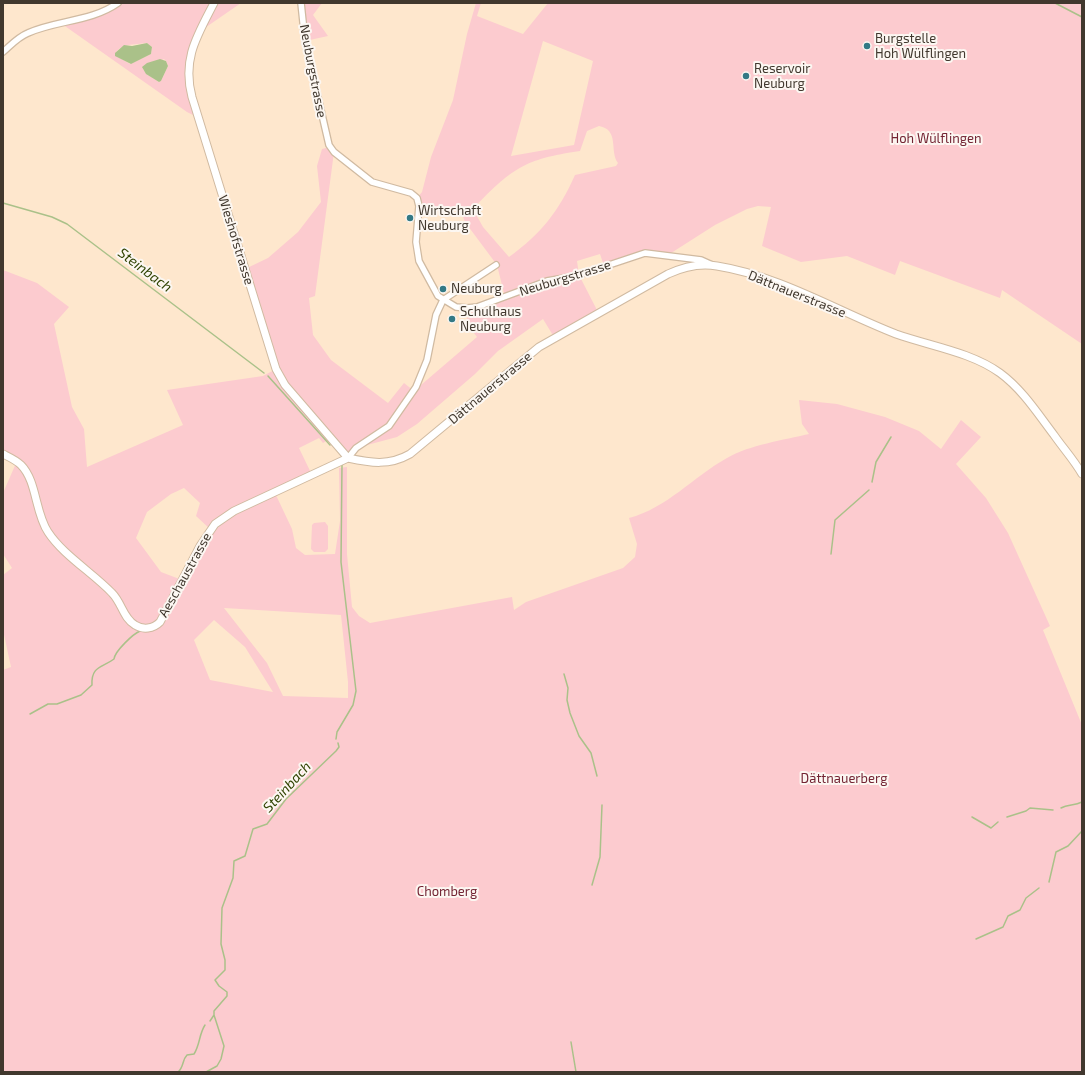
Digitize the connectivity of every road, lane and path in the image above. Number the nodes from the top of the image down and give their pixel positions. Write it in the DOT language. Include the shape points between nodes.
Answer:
graph roads {
  1 [pos="118,3"];
  2 [pos="214,3"];
  3 [pos="301,3"];
  4 [pos="3,52"];
  5 [pos="496,265"];
  6 [pos="712,265"];
  7 [pos="443,300"];
  8 [pos="3,454"];
  9 [pos="348,458"];
  10 [pos="1082,474"];
  1 -- 4 [label="street" via="96,15 29,32"];
  2 -- 9 [label="street, Wieshofstrasse" via="190,55 188,76 191,92 276,369 285,385"];
  3 -- 7 [label="street, Neuburgstrasse" via="310,68 329,145 334,152 372,182 411,193 417,198 418,258 437,294"];
  5 -- 7 [label="street"];
  6 -- 7 [label="street, Neuburgstrasse" via="701,260 645,253 576,276 547,281 474,307 460,308"];
  6 -- 9 [label="street, Dättnauerstrasse" via="692,266 674,271 542,344 422,446 404,458 379,464"];
  6 -- 10 [label="street, Dättnauerstrasse" via="754,275 791,288 875,326 977,360 993,368 1010,380 1022,394"];
  7 -- 9 [label="street" via="437,312 429,354 416,387 389,426 356,448"];
  8 -- 9 [label="street, Aeschaustrasse" via="17,461 27,473 49,534 114,595 128,620 136,626 147,628 161,620 200,546 215,524 234,512"];
}
